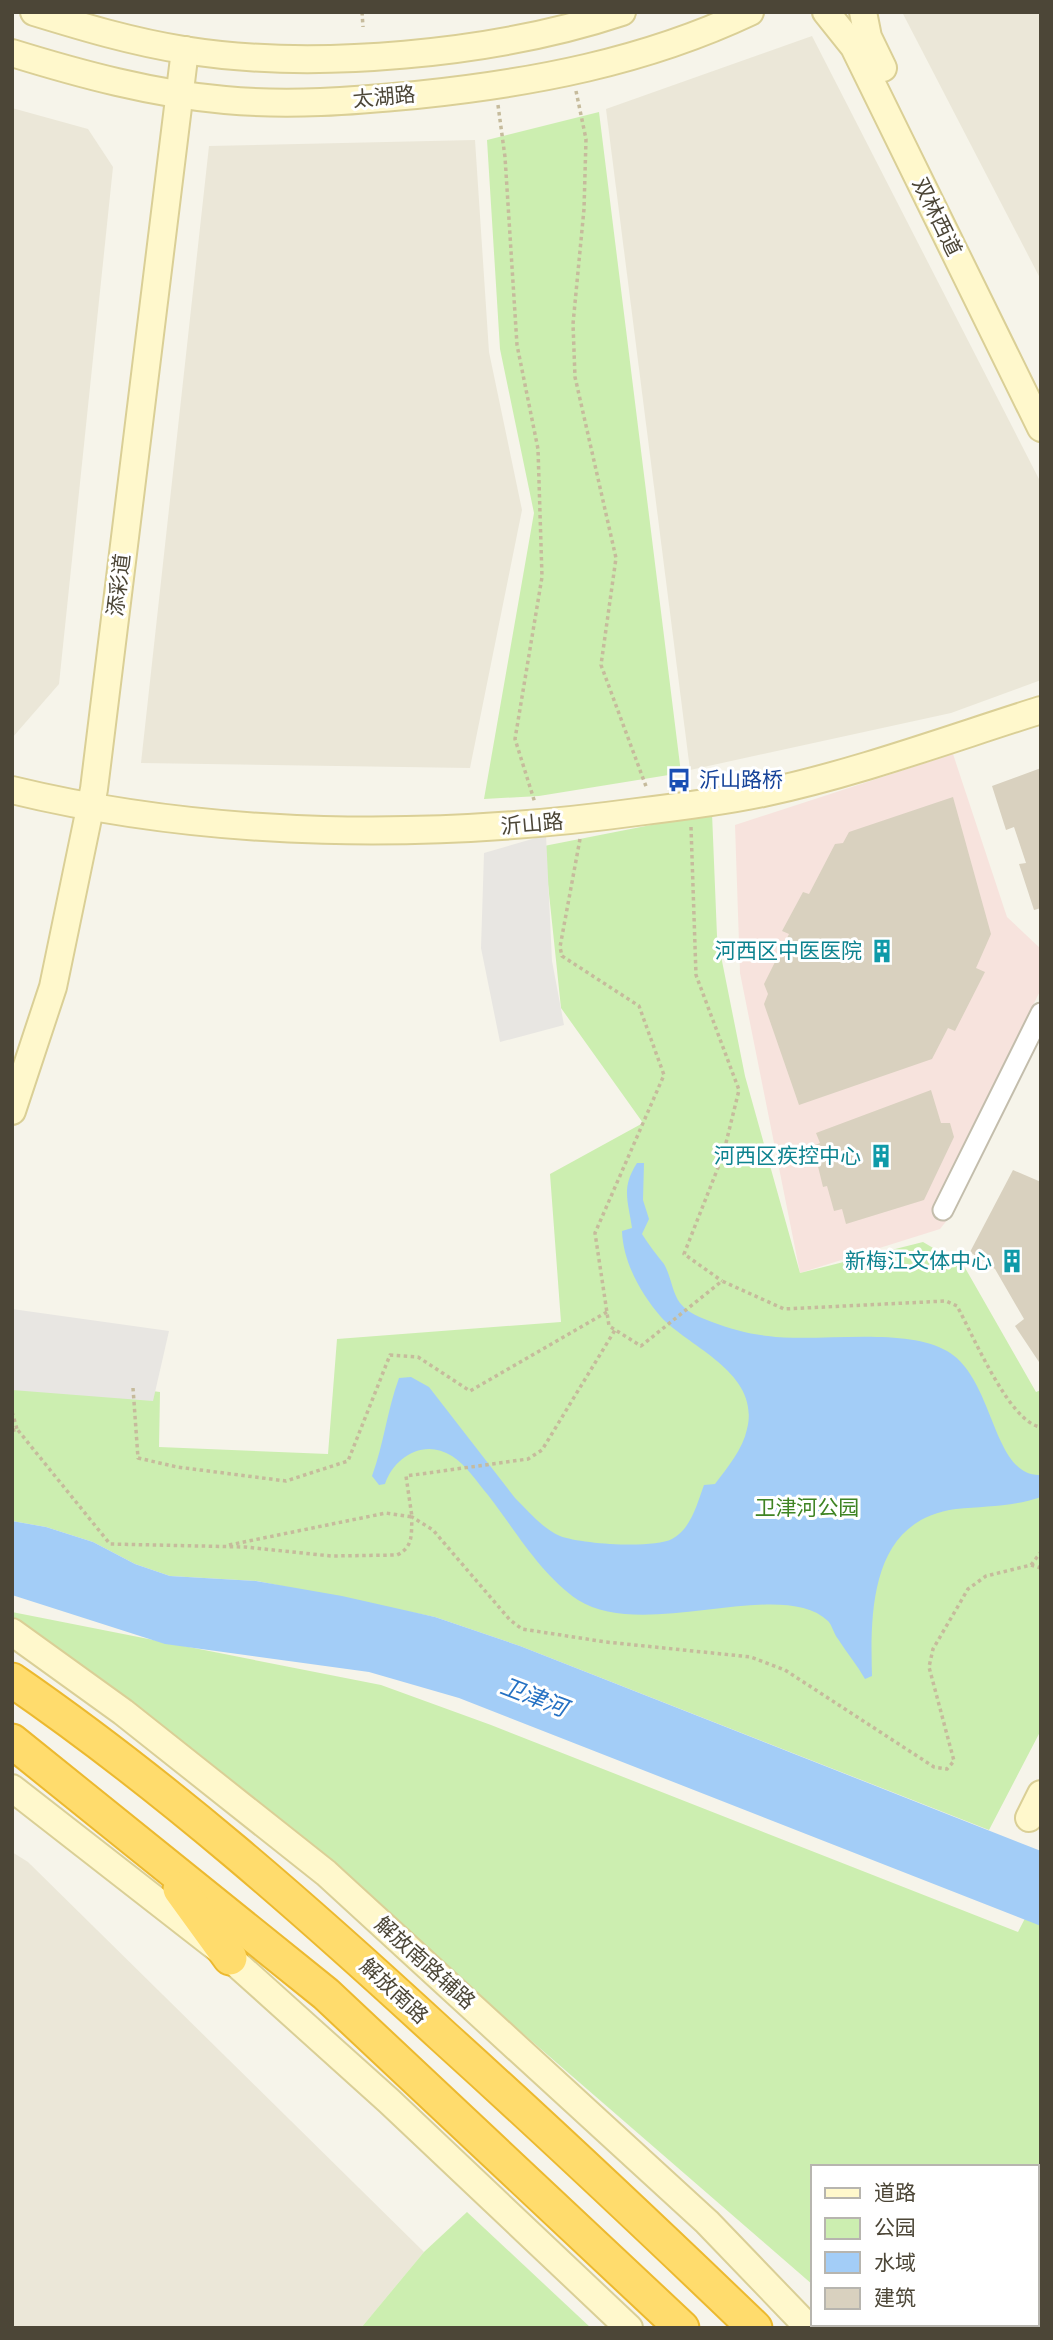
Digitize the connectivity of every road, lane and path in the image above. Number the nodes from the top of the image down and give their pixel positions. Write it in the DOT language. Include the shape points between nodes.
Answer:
graph roads {
  1 [pos="34,12"];
  2 [pos="362,12"];
  3 [pos="622,12"];
  4 [pos="750,12"];
  5 [pos="825,12"];
  6 [pos="863,12"];
  7 [pos="363,27"];
  8 [pos="185,50"];
  9 [pos="12,53"];
  10 [pos="572,74"];
  11 [pos="495,87"];
  12 [pos="180,93"];
  13 [pos="1041,394"];
  14 [pos="1041,428"];
  15 [pos="1041,694"];
  16 [pos="1041,710"];
  17 [pos="12,773"];
  18 [pos="12,790"];
  19 [pos="649,794"];
  20 [pos="92,798"];
  21 [pos="690,805"];
  22 [pos="536,808"];
  23 [pos="584,819"];
  24 [pos="1041,1013"];
  25 [pos="12,1111"];
  26 [pos="943,1210"];
  27 [pos="722,1280"];
  28 [pos="607,1312"];
  29 [pos="615,1330"];
  30 [pos="133,1388"];
  31 [pos="12,1412"];
  32 [pos="1041,1427"];
  33 [pos="15,1430"];
  34 [pos="412,1517"];
  35 [pos="222,1546"];
  36 [pos="1041,1552"];
  37 [pos="1031,1564"];
  38 [pos="1041,1568"];
  39 [pos="12,1632"];
  40 [pos="17,1683"];
  41 [pos="12,1741"];
  42 [pos="12,1788"];
  43 [pos="1041,1794"];
  44 [pos="1029,1818"];
  45 [pos="152,1851"];
  46 [pos="230,1958"];
  47 [pos="646,2223"];
  48 [pos="611,2261"];
  49 [pos="629,2328"];
  50 [pos="682,2328"];
  51 [pos="755,2328"];
  52 [pos="809,2328"];
  1 -- 8 [label="street, 太湖路"];
  2 -- 7 [label="path"];
  3 -- 8 [label="street, 太湖路" via="591,23 487,44 390,56 301,57"];
  4 -- 10 [label="street, 太湖路" via="714,29"];
  5 -- 14 [label="street, 双林西道" via="854,47"];
  6 -- 13 [label="street, 双林西道" via="868,37"];
  8 -- 12 [label="street, 添彩道"];
  9 -- 12 [label="street, 太湖路"];
  10 -- 11 [label="street, 太湖路"];
  10 -- 19 [label="path" via="586,139 573,324 575,377 616,558 601,665"];
  11 -- 12 [label="street, 太湖路" via="308,103 224,100"];
  11 -- 22 [label="path" via="505,157 517,345 538,449 542,577 515,739"];
  12 -- 20 [label="street, 添彩道"];
  15 -- 19 [label="street, 沂山路" via="838,759"];
  16 -- 21 [label="street, 沂山路" via="812,782"];
  17 -- 20 [label="street, 沂山路"];
  18 -- 20 [label="street, 沂山路"];
  19 -- 22 [label="street, 沂山路"];
  20 -- 22 [label="street, 沂山路" via="421,814"];
  20 -- 23 [label="street, 沂山路" via="174,819 304,828 491,827"];
  20 -- 25 [label="street, 添彩道" via="53,987"];
  21 -- 23 [label="street, 沂山路"];
  21 -- 27 [label="path" via="696,975 739,1090 723,1155 684,1254"];
  23 -- 28 [label="path" via="562,956 639,1006 664,1075 595,1233"];
  24 -- 26 [label="street"];
  27 -- 29 [label="path" via="641,1346"];
  27 -- 32 [label="path" via="784,1309 946,1301 957,1306 1014,1407 1028,1425"];
  28 -- 29 [label="path" via="609,1326"];
  28 -- 30 [label="path" via="470,1391 418,1357 390,1355 348,1461 286,1481 138,1458"];
  29 -- 34 [label="path" via="542,1450 528,1459 406,1476"];
  31 -- 33 [label="path"];
  33 -- 35 [label="path" via="110,1544"];
  34 -- 35 [label="path" via="386,1513"];
  34 -- 35 [label="path" via="411,1542 397,1555 331,1556"];
  34 -- 37 [label="path" via="432,1530 522,1629 751,1657 785,1670 934,1767 947,1769 954,1761 929,1667 933,1649 968,1589 986,1576"];
  36 -- 37 [label="path"];
  37 -- 38 [label="path"];
  39 -- 52 [label="street, 解放南路辅路" via="123,1712 326,1873 707,2222"];
  40 -- 47 [label="highway, 解放南路" via="181,1808 345,1946"];
  41 -- 45 [label="highway"];
  42 -- 46 [label="street"];
  43 -- 44 [label="street"];
  45 -- 46 [label="highway"];
  45 -- 48 [label="highway" via="326,1994"];
  46 -- 49 [label="street"];
  47 -- 48 [label="highway" via="656,2259 647,2266"];
  47 -- 51 [label="highway, 解放南路"];
  48 -- 50 [label="highway"];
}
